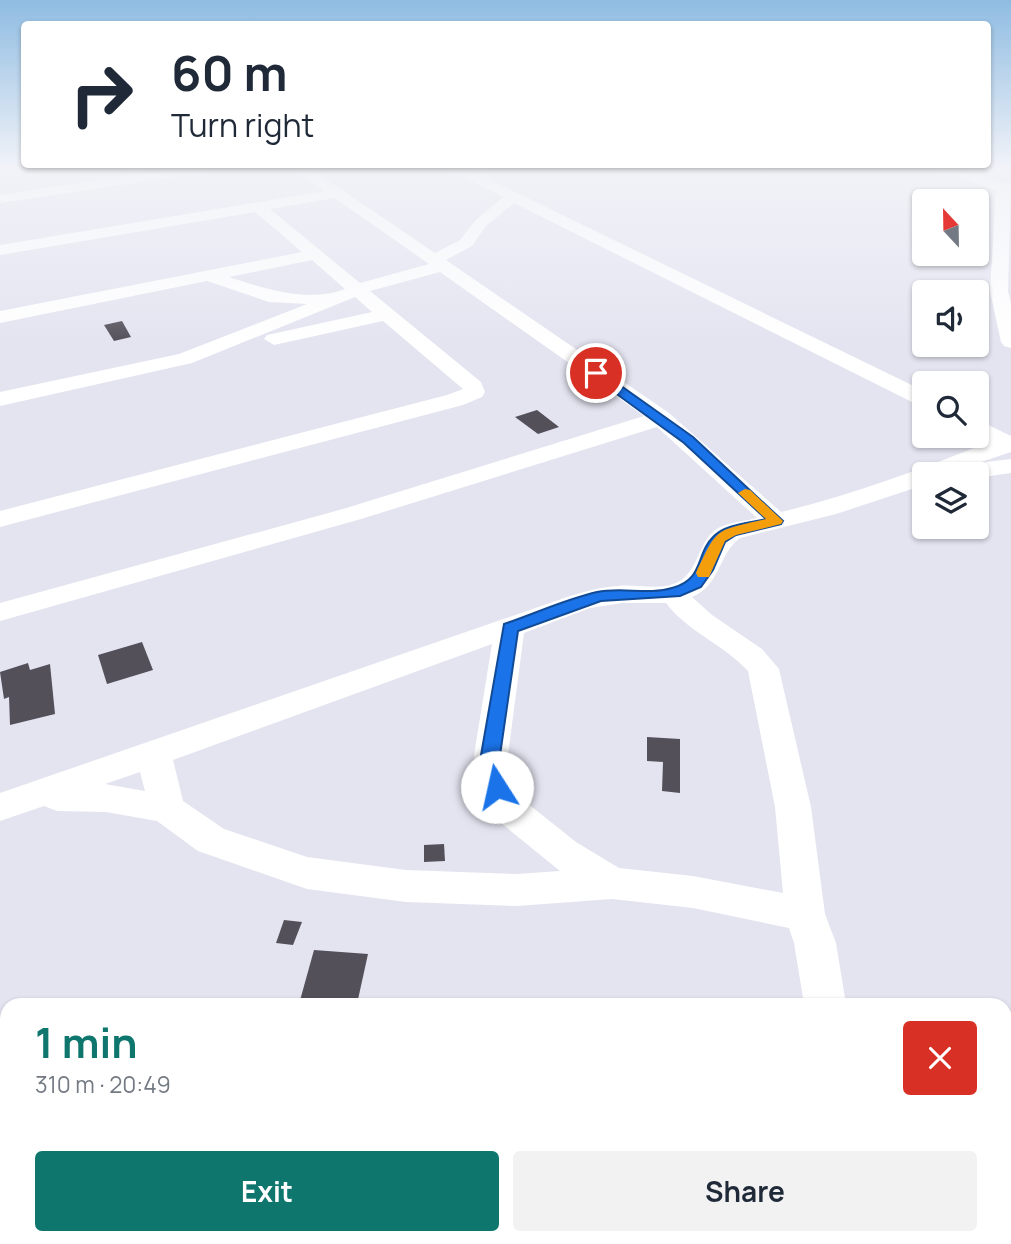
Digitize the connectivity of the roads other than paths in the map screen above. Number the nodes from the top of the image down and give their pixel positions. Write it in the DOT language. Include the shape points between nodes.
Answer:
graph roads {
  1 [pos="134,227"];
  2 [pos="281,227"];
  3 [pos="385,227"];
  4 [pos="478,227"];
  5 [pos="570,227"];
  6 [pos="1004,227"];
  7 [pos="471,233"];
  8 [pos="412,245"];
  9 [pos="0,250"];
  10 [pos="314,255"];
  11 [pos="438,263"];
  12 [pos="208,276"];
  13 [pos="358,292"];
  14 [pos="337,299"];
  15 [pos="385,315"];
  16 [pos="0,317"];
  17 [pos="1011,342"];
  18 [pos="185,359"];
  19 [pos="912,393"];
  20 [pos="0,399"];
  21 [pos="660,418"];
  22 [pos="989,436"];
  23 [pos="1010,451"];
  24 [pos="974,462"];
  25 [pos="984,462"];
  26 [pos="912,481"];
  27 [pos="0,519"];
  28 [pos="776,521"];
  29 [pos="674,593"];
  30 [pos="0,612"];
  31 [pos="510,628"];
  32 [pos="154,755"];
  33 [pos="12,803"];
  34 [pos="167,808"];
  35 [pos="612,883"];
  36 [pos="805,914"];
  37 [pos="824,998"];
  1 -- 9 [label="street"];
  2 -- 10 [label="street"];
  3 -- 8 [label="street"];
  4 -- 7 [label="street"];
  5 -- 19 [label="street"];
  6 -- 17 [label="street" via="999,291"];
  7 -- 8 [label="street"];
  7 -- 11 [label="street" via="466,243"];
  8 -- 11 [label="street"];
  10 -- 12 [label="street"];
  10 -- 13 [label="street"];
  11 -- 13 [label="street"];
  11 -- 21 [label="street"];
  12 -- 14 [label="street" via="269,297"];
  12 -- 16 [label="street"];
  13 -- 14 [label="street"];
  13 -- 15 [label="street"];
  14 -- 18 [label="street"];
  15 -- 18 [label="street"];
  15 -- 27 [label="street" via="474,391"];
  18 -- 20 [label="street"];
  21 -- 28 [label="street"];
  21 -- 30 [label="street" via="352,514"];
  22 -- 23 [label="street"];
  23 -- 24 [label="street"];
  23 -- 25 [label="street"];
  26 -- 28 [label="street"];
  28 -- 29 [label="street" via="719,539 695,584"];
  29 -- 31 [label="street" via="599,596"];
  29 -- 36 [label="street" via="704,624 754,656 763,670 793,807"];
  31 -- 32 [label="street"];
  31 -- 35 [label="street" via="491,755 497,787 514,813 563,853"];
  32 -- 33 [label="street"];
  32 -- 34 [label="street"];
  33 -- 34 [label="street" via="106,797"];
  34 -- 35 [label="street" via="211,840 307,873 406,886 517,890"];
  35 -- 36 [label="street" via="693,892"];
  36 -- 37 [label="street"];
}
